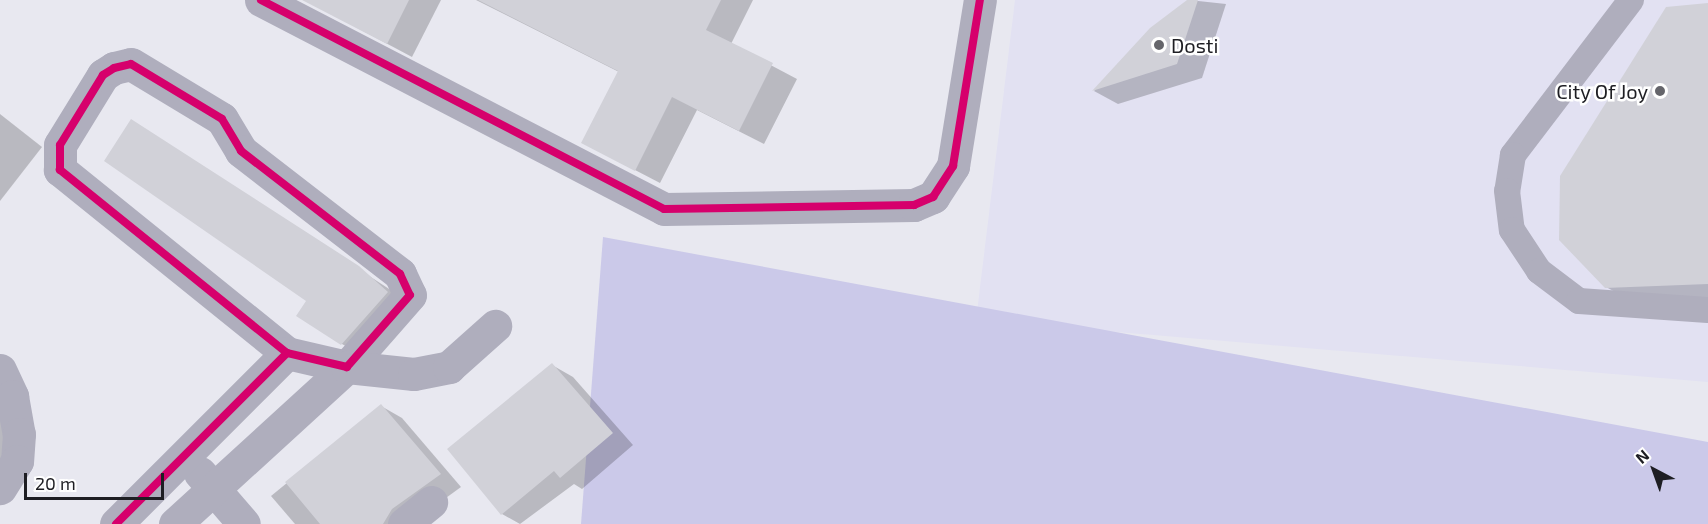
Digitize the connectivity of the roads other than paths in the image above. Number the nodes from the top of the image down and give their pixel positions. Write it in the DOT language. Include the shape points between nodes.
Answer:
graph roads {
  1 [pos="261,0"];
  2 [pos="980,0"];
  3 [pos="1631,0"];
  4 [pos="1708,310"];
  5 [pos="495,326"];
  6 [pos="287,353"];
  7 [pos="347,367"];
  8 [pos="0,370"];
  9 [pos="185,456"];
  10 [pos="0,488"];
  11 [pos="214,489"];
  12 [pos="431,502"];
  13 [pos="116,524"];
  14 [pos="175,524"];
  15 [pos="244,524"];
  16 [pos="404,524"];
  1 -- 2 [label="street" via="664,209 914,205 933,197 953,166"];
  3 -- 4 [label="lane" via="1513,155 1508,191 1512,230 1539,271 1579,301"];
  5 -- 7 [label="street" via="449,367 414,374"];
  6 -- 7 [label="street"];
  6 -- 7 [label="street" via="60,170 60,146 103,75 114,68 131,64 222,119 241,151 400,274 410,295"];
  6 -- 9 [label="street"];
  7 -- 11 [label="street"];
  8 -- 10 [label="street" via="12,396 19,434 17,461"];
  9 -- 11 [label="street"];
  9 -- 13 [label="street"];
  11 -- 14 [label="street"];
  11 -- 15 [label="street"];
  12 -- 16 [label="street"];
}
